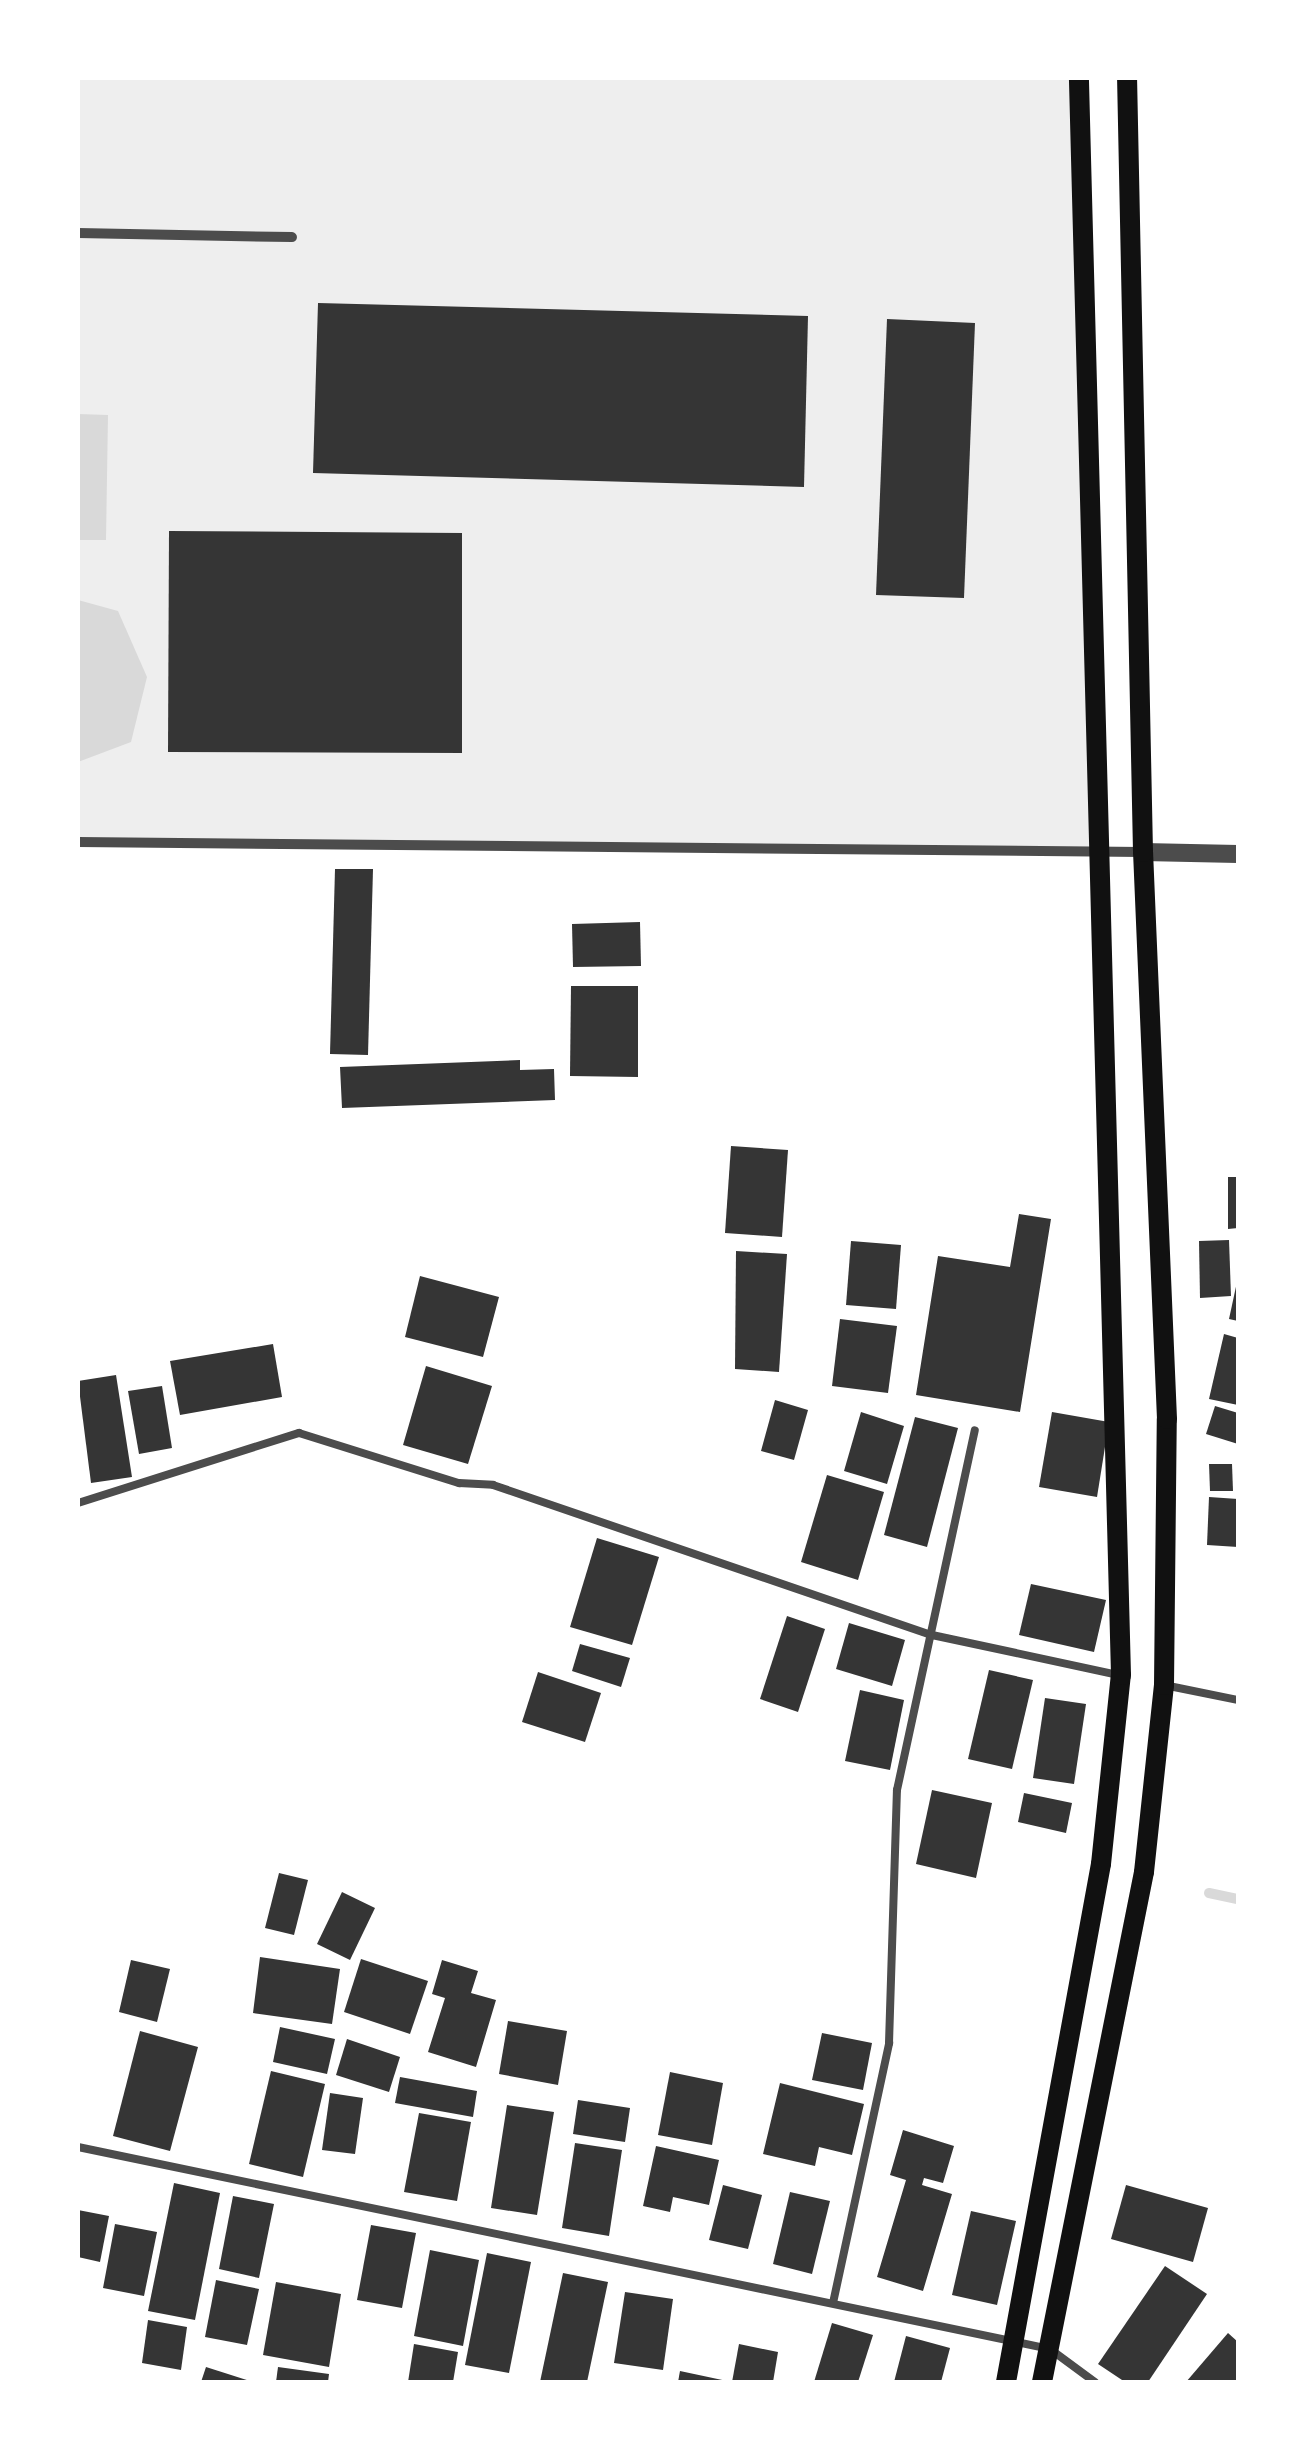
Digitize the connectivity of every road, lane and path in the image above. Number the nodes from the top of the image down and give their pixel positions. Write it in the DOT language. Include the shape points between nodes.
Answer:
graph roads {
  1 [pos="1080,78"];
  2 [pos="1127,78"];
  3 [pos="78,233"];
  4 [pos="292,237"];
  5 [pos="78,842"];
  6 [pos="1143,852"];
  7 [pos="1098,853"];
  8 [pos="1238,854"];
  9 [pos="975,1430"];
  10 [pos="78,1504"];
  11 [pos="932,1634"];
  12 [pos="1122,1676"];
  13 [pos="1164,1685"];
  14 [pos="1238,1700"];
  15 [pos="78,2147"];
  16 [pos="833,2303"];
  17 [pos="1015,2342"];
  18 [pos="1050,2350"];
  19 [pos="1006,2382"];
  20 [pos="1042,2382"];
  21 [pos="1095,2382"];
  1 -- 7 [label="main road"];
  2 -- 6 [label="main road"];
  3 -- 4 [label="street"];
  5 -- 7 [label="street"];
  6 -- 7 [label="street"];
  6 -- 8 [label="street"];
  6 -- 13 [label="main road" via="1167,1418"];
  7 -- 12 [label="main road"];
  9 -- 11 [label="lane"];
  10 -- 11 [label="lane" via="299,1433 459,1484 493,1485"];
  11 -- 12 [label="lane"];
  11 -- 16 [label="lane" via="897,1790 889,2043"];
  12 -- 17 [label="main road" via="1101,1864"];
  13 -- 14 [label="lane"];
  13 -- 18 [label="main road" via="1144,1872"];
  15 -- 16 [label="lane"];
  16 -- 17 [label="lane"];
  17 -- 18 [label="lane"];
  17 -- 19 [label="main road"];
  18 -- 20 [label="main road"];
  18 -- 21 [label="lane"];
}
